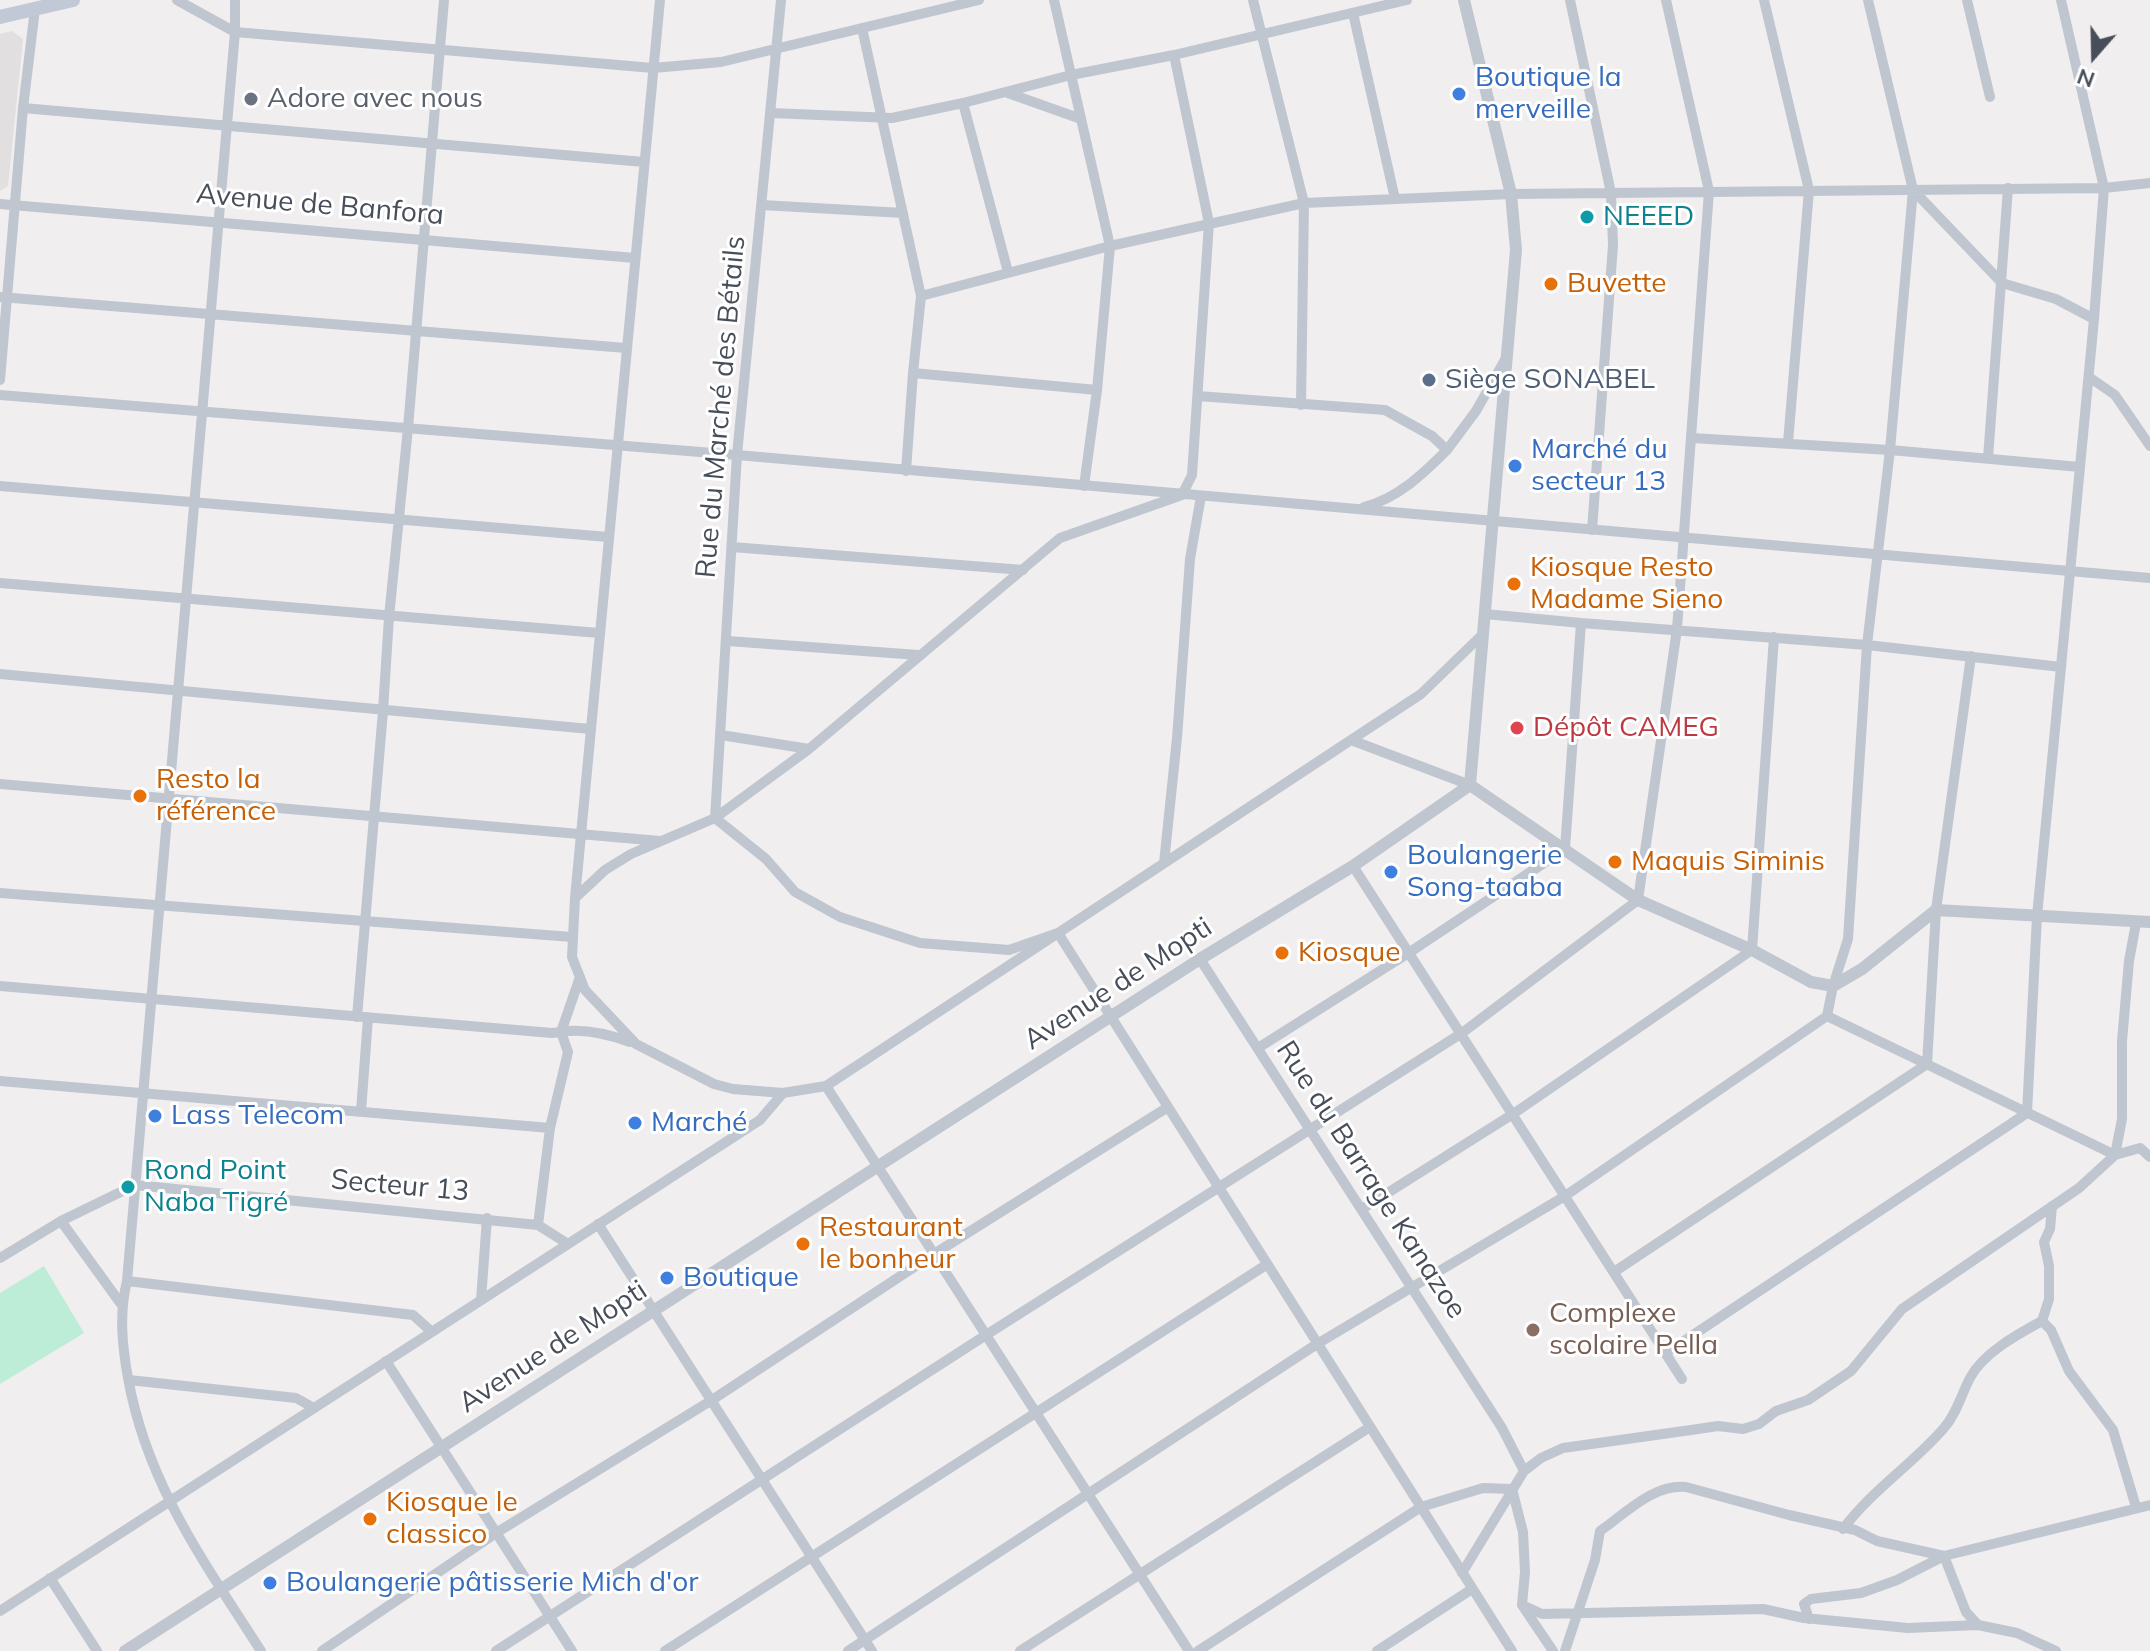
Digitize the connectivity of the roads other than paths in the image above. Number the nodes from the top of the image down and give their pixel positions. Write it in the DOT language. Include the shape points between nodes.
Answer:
graph roads {
  1 [pos="73,0"];
  2 [pos="177,0"];
  3 [pos="235,0"];
  4 [pos="444,0"];
  5 [pos="660,0"];
  6 [pos="781,0"];
  7 [pos="979,0"];
  8 [pos="1054,0"];
  9 [pos="1253,0"];
  10 [pos="1407,0"];
  11 [pos="1464,0"];
  12 [pos="1570,0"];
  13 [pos="1666,0"];
  14 [pos="1764,0"];
  15 [pos="1868,0"];
  16 [pos="1967,0"];
  17 [pos="2061,0"];
  18 [pos="35,9"];
  19 [pos="1353,13"];
  20 [pos="0,17"];
  21 [pos="862,28"];
  22 [pos="235,32"];
  23 [pos="1263,35"];
  24 [pos="777,48"];
  25 [pos="440,50"];
  26 [pos="1174,55"];
  27 [pos="653,68"];
  28 [pos="1071,75"];
  29 [pos="1006,92"];
  30 [pos="1990,97"];
  31 [pos="963,103"];
  32 [pos="23,108"];
  33 [pos="771,113"];
  34 [pos="882,118"];
  35 [pos="1081,119"];
  36 [pos="227,126"];
  37 [pos="432,144"];
  38 [pos="644,162"];
  39 [pos="2150,183"];
  40 [pos="2008,188"];
  41 [pos="2104,188"];
  42 [pos="1809,190"];
  43 [pos="1913,190"];
  44 [pos="1709,191"];
  45 [pos="1611,193"];
  46 [pos="1511,194"];
  47 [pos="1395,199"];
  48 [pos="1304,203"];
  49 [pos="0,204"];
  50 [pos="15,205"];
  51 [pos="762,205"];
  52 [pos="903,213"];
  53 [pos="218,222"];
  54 [pos="1209,223"];
  55 [pos="424,240"];
  56 [pos="1110,246"];
  57 [pos="635,258"];
  58 [pos="1008,272"];
  59 [pos="2002,283"];
  60 [pos="921,296"];
  61 [pos="4,297"];
  62 [pos="210,314"];
  63 [pos="2094,319"];
  64 [pos="416,331"];
  65 [pos="626,348"];
  66 [pos="1507,356"];
  67 [pos="913,373"];
  68 [pos="2089,377"];
  69 [pos="0,380"];
  70 [pos="1097,390"];
  71 [pos="0,395"];
  72 [pos="1198,396"];
  73 [pos="1301,405"];
  74 [pos="202,410"];
  75 [pos="408,428"];
  76 [pos="1692,438"];
  77 [pos="1788,443"];
  78 [pos="617,446"];
  79 [pos="2150,446"];
  80 [pos="1447,450"];
  81 [pos="1890,450"];
  82 [pos="737,455"];
  83 [pos="1988,458"];
  84 [pos="2080,467"];
  85 [pos="906,471"];
  86 [pos="0,486"];
  87 [pos="1084,486"];
  88 [pos="1182,495"];
  89 [pos="1201,496"];
  90 [pos="193,502"];
  91 [pos="1355,509"];
  92 [pos="398,519"];
  93 [pos="1493,521"];
  94 [pos="1592,530"];
  95 [pos="608,537"];
  96 [pos="1685,538"];
  97 [pos="732,547"];
  98 [pos="1878,555"];
  99 [pos="1023,570"];
  100 [pos="2070,571"];
  101 [pos="2150,578"];
  102 [pos="0,583"];
  103 [pos="186,600"];
  104 [pos="1485,614"];
  105 [pos="389,617"];
  106 [pos="1581,623"];
  107 [pos="1677,629"];
  108 [pos="599,633"];
  109 [pos="1483,634"];
  110 [pos="1774,637"];
  111 [pos="728,641"];
  112 [pos="1867,645"];
  113 [pos="918,655"];
  114 [pos="1971,656"];
  115 [pos="2061,667"];
  116 [pos="0,674"];
  117 [pos="179,692"];
  118 [pos="383,711"];
  119 [pos="590,729"];
  120 [pos="721,735"];
  121 [pos="1351,740"];
  122 [pos="809,749"];
  123 [pos="0,784"];
  124 [pos="1470,785"];
  125 [pos="168,799"];
  126 [pos="375,816"];
  127 [pos="715,818"];
  128 [pos="580,834"];
  129 [pos="662,841"];
  130 [pos="1565,849"];
  131 [pos="1164,863"];
  132 [pos="1353,866"];
  133 [pos="0,893"];
  134 [pos="575,898"];
  135 [pos="1638,900"];
  136 [pos="159,904"];
  137 [pos="1936,910"];
  138 [pos="2037,916"];
  139 [pos="366,921"];
  140 [pos="2150,922"];
  141 [pos="2136,923"];
  142 [pos="1058,933"];
  143 [pos="572,937"];
  144 [pos="1752,950"];
  145 [pos="1410,952"];
  146 [pos="1200,959"];
  147 [pos="580,977"];
  148 [pos="0,986"];
  149 [pos="1833,986"];
  150 [pos="150,999"];
  151 [pos="1827,1016"];
  152 [pos="363,1017"];
  153 [pos="1109,1017"];
  154 [pos="561,1032"];
  155 [pos="1462,1033"];
  156 [pos="636,1044"];
  157 [pos="1258,1048"];
  158 [pos="1927,1064"];
  159 [pos="0,1081"];
  160 [pos="826,1086"];
  161 [pos="143,1092"];
  162 [pos="783,1093"];
  163 [pos="1168,1107"];
  164 [pos="361,1111"];
  165 [pos="2027,1113"];
  166 [pos="1513,1114"];
  167 [pos="550,1128"];
  168 [pos="1311,1131"];
  169 [pos="2115,1155"];
  170 [pos="2150,1157"];
  171 [pos="878,1166"];
  172 [pos="135,1185"];
  173 [pos="1218,1189"];
  174 [pos="1565,1196"];
  175 [pos="2052,1206"];
  176 [pos="1362,1209"];
  177 [pos="487,1218"];
  178 [pos="61,1221"];
  179 [pos="598,1224"];
  180 [pos="538,1225"];
  181 [pos="568,1244"];
  182 [pos="934,1254"];
  183 [pos="0,1258"];
  184 [pos="1266,1265"];
  185 [pos="1614,1272"];
  186 [pos="127,1281"];
  187 [pos="1411,1286"];
  188 [pos="481,1300"];
  189 [pos="121,1304"];
  190 [pos="654,1310"];
  191 [pos="2042,1321"];
  192 [pos="432,1332"];
  193 [pos="986,1335"];
  194 [pos="1317,1344"];
  195 [pos="1666,1353"];
  196 [pos="386,1361"];
  197 [pos="1682,1379"];
  198 [pos="129,1380"];
  199 [pos="712,1400"];
  200 [pos="314,1408"];
  201 [pos="1036,1413"];
  202 [pos="1370,1427"];
  203 [pos="441,1447"];
  204 [pos="1524,1471"];
  205 [pos="763,1481"];
  206 [pos="1512,1489"];
  207 [pos="1087,1493"];
  208 [pos="168,1502"];
  209 [pos="2150,1505"];
  210 [pos="1421,1507"];
  211 [pos="2136,1507"];
  212 [pos="1843,1529"];
  213 [pos="496,1533"];
  214 [pos="811,1555"];
  215 [pos="1944,1556"];
  216 [pos="1462,1573"];
  217 [pos="1139,1574"];
  218 [pos="50,1578"];
  219 [pos="221,1589"];
  220 [pos="1472,1589"];
  221 [pos="1522,1605"];
  222 [pos="0,1611"];
  223 [pos="1576,1615"];
  224 [pos="549,1616"];
  225 [pos="1809,1619"];
  226 [pos="1978,1625"];
  227 [pos="865,1640"];
  228 [pos="97,1651"];
  229 [pos="125,1651"];
  230 [pos="261,1651"];
  231 [pos="322,1651"];
  232 [pos="496,1651"];
  233 [pos="572,1651"];
  234 [pos="665,1651"];
  235 [pos="848,1651"];
  236 [pos="872,1651"];
  237 [pos="1020,1651"];
  238 [pos="1189,1651"];
  239 [pos="1198,1651"];
  240 [pos="1377,1651"];
  241 [pos="1512,1651"];
  242 [pos="1553,1651"];
  243 [pos="1565,1651"];
  244 [pos="2056,1651"];
  1 -- 18 [label="main road"];
  2 -- 22 [label="street"];
  3 -- 22 [label="street"];
  4 -- 25 [label="street"];
  5 -- 27 [label="street"];
  6 -- 24 [label="street, Rue du Marché des Bétails"];
  7 -- 21 [label="street"];
  8 -- 28 [label="street"];
  9 -- 23 [label="street"];
  10 -- 19 [label="street"];
  11 -- 46 [label="street"];
  12 -- 45 [label="street"];
  13 -- 44 [label="street"];
  14 -- 42 [label="street"];
  15 -- 43 [label="street"];
  16 -- 30 [label="street"];
  17 -- 41 [label="street"];
  18 -- 20 [label="main road"];
  18 -- 32 [label="street"];
  19 -- 23 [label="street"];
  19 -- 47 [label="street"];
  21 -- 24 [label="street"];
  21 -- 34 [label="street"];
  22 -- 25 [label="street"];
  22 -- 36 [label="street"];
  23 -- 26 [label="street"];
  23 -- 48 [label="street"];
  24 -- 27 [label="street" via="721,62"];
  24 -- 33 [label="street, Rue du Marché des Bétails"];
  25 -- 27 [label="street"];
  25 -- 37 [label="street"];
  26 -- 28 [label="street"];
  26 -- 54 [label="street"];
  27 -- 38 [label="street"];
  28 -- 29 [label="street"];
  28 -- 35 [label="street"];
  29 -- 31 [label="street"];
  29 -- 35 [label="street"];
  31 -- 34 [label="street"];
  31 -- 58 [label="street"];
  32 -- 36 [label="street"];
  32 -- 50 [label="street"];
  33 -- 34 [label="street"];
  33 -- 51 [label="street, Rue du Marché des Bétails"];
  34 -- 52 [label="street"];
  35 -- 56 [label="street"];
  36 -- 37 [label="street"];
  36 -- 53 [label="street"];
  37 -- 38 [label="street"];
  37 -- 55 [label="street"];
  38 -- 57 [label="street"];
  39 -- 41 [label="street"];
  40 -- 41 [label="street"];
  40 -- 43 [label="street"];
  40 -- 59 [label="street"];
  41 -- 63 [label="street"];
  42 -- 43 [label="street"];
  42 -- 44 [label="street"];
  42 -- 77 [label="street"];
  43 -- 59 [label="street"];
  43 -- 81 [label="street"];
  44 -- 45 [label="street"];
  44 -- 76 [label="street"];
  45 -- 46 [label="street"];
  45 -- 94 [label="street" via="1613,245"];
  46 -- 47 [label="street"];
  46 -- 66 [label="street" via="1516,250"];
  47 -- 48 [label="street"];
  48 -- 54 [label="street"];
  48 -- 73 [label="street"];
  49 -- 50 [label="street, Avenue de Banfora"];
  50 -- 53 [label="street, Avenue de Banfora"];
  50 -- 61 [label="street"];
  51 -- 52 [label="street"];
  51 -- 82 [label="street, Rue du Marché des Bétails"];
  52 -- 60 [label="street"];
  53 -- 55 [label="street, Avenue de Banfora"];
  53 -- 62 [label="street"];
  54 -- 56 [label="street"];
  54 -- 72 [label="street"];
  55 -- 57 [label="street, Avenue de Banfora"];
  55 -- 64 [label="street"];
  56 -- 58 [label="street"];
  56 -- 70 [label="street"];
  57 -- 65 [label="street"];
  58 -- 60 [label="street"];
  59 -- 63 [label="street" via="2056,299"];
  59 -- 83 [label="street"];
  60 -- 67 [label="street"];
  61 -- 62 [label="street"];
  61 -- 69 [label="street"];
  62 -- 64 [label="street"];
  62 -- 74 [label="street"];
  63 -- 68 [label="street"];
  64 -- 65 [label="street"];
  64 -- 75 [label="street"];
  65 -- 78 [label="street"];
  66 -- 80 [label="street"];
  66 -- 93 [label="street"];
  67 -- 70 [label="street"];
  67 -- 85 [label="street"];
  68 -- 79 [label="street" via="2115,395"];
  68 -- 84 [label="street"];
  70 -- 87 [label="street"];
  71 -- 74 [label="street"];
  72 -- 73 [label="street"];
  72 -- 88 [label="street" via="1192,475"];
  73 -- 80 [label="street" via="1385,410"];
  74 -- 75 [label="street"];
  74 -- 90 [label="street"];
  75 -- 78 [label="street"];
  75 -- 92 [label="street"];
  76 -- 77 [label="street"];
  76 -- 96 [label="street"];
  77 -- 81 [label="street"];
  78 -- 82 [label="street"];
  78 -- 95 [label="street"];
  80 -- 91 [label="street" via="1416,481 1377,504"];
  81 -- 83 [label="street"];
  81 -- 98 [label="street"];
  82 -- 85 [label="street"];
  82 -- 97 [label="street, Rue du Marché des Bétails"];
  83 -- 84 [label="street"];
  84 -- 100 [label="street"];
  85 -- 87 [label="street"];
  86 -- 90 [label="street"];
  87 -- 88 [label="street"];
  88 -- 89 [label="street"];
  88 -- 99 [label="street" via="1060,538"];
  89 -- 91 [label="street"];
  89 -- 131 [label="street" via="1190,559"];
  90 -- 92 [label="street"];
  90 -- 103 [label="street"];
  91 -- 93 [label="street"];
  92 -- 95 [label="street"];
  92 -- 105 [label="street"];
  93 -- 94 [label="street"];
  93 -- 104 [label="street"];
  94 -- 96 [label="street"];
  95 -- 108 [label="street"];
  96 -- 98 [label="street"];
  96 -- 107 [label="street"];
  97 -- 99 [label="street"];
  97 -- 111 [label="street, Rue du Marché des Bétails"];
  98 -- 100 [label="street"];
  98 -- 112 [label="street"];
  99 -- 113 [label="street"];
  100 -- 101 [label="street"];
  100 -- 115 [label="street"];
  102 -- 103 [label="street"];
  103 -- 105 [label="street"];
  103 -- 117 [label="street"];
  104 -- 106 [label="street"];
  104 -- 109 [label="street"];
  105 -- 108 [label="street"];
  105 -- 118 [label="street"];
  106 -- 107 [label="street"];
  106 -- 130 [label="street"];
  107 -- 110 [label="street"];
  107 -- 135 [label="street"];
  108 -- 119 [label="street"];
  109 -- 121 [label="street" via="1421,694"];
  109 -- 124 [label="street"];
  110 -- 112 [label="street"];
  110 -- 144 [label="street"];
  111 -- 113 [label="street"];
  111 -- 120 [label="street, Rue du Marché des Bétails"];
  112 -- 114 [label="street"];
  112 -- 149 [label="street" via="1848,939"];
  113 -- 122 [label="street"];
  114 -- 115 [label="street"];
  114 -- 137 [label="street"];
  115 -- 138 [label="street"];
  116 -- 117 [label="street"];
  117 -- 118 [label="street"];
  117 -- 125 [label="street"];
  118 -- 119 [label="street"];
  118 -- 126 [label="street"];
  119 -- 128 [label="street"];
  120 -- 122 [label="street"];
  120 -- 127 [label="street, Rue du Marché des Bétails"];
  121 -- 124 [label="street"];
  121 -- 131 [label="street"];
  122 -- 127 [label="street"];
  123 -- 125 [label="street"];
  124 -- 130 [label="street"];
  124 -- 132 [label="street, Avenue de Mopti"];
  125 -- 126 [label="street"];
  125 -- 136 [label="street"];
  126 -- 128 [label="street"];
  126 -- 139 [label="street"];
  127 -- 129 [label="street"];
  127 -- 142 [label="street" via="766,859 795,892 840,917 920,943 1009,950"];
  128 -- 129 [label="street"];
  128 -- 134 [label="street"];
  129 -- 134 [label="street" via="605,870"];
  130 -- 135 [label="street"];
  130 -- 145 [label="street"];
  131 -- 142 [label="street"];
  132 -- 145 [label="street"];
  132 -- 146 [label="street, Avenue de Mopti"];
  133 -- 136 [label="street"];
  134 -- 143 [label="street"];
  135 -- 144 [label="street"];
  135 -- 155 [label="street"];
  136 -- 139 [label="street"];
  136 -- 150 [label="street"];
  137 -- 138 [label="street"];
  137 -- 149 [label="street"];
  137 -- 158 [label="street"];
  138 -- 141 [label="street"];
  138 -- 165 [label="street"];
  139 -- 143 [label="street"];
  139 -- 152 [label="street"];
  140 -- 141 [label="street"];
  141 -- 169 [label="street"];
  142 -- 153 [label="street"];
  142 -- 160 [label="street"];
  143 -- 147 [label="street"];
  144 -- 149 [label="street" via="1811,982"];
  144 -- 166 [label="street"];
  145 -- 155 [label="street"];
  145 -- 157 [label="street"];
  146 -- 153 [label="street, Avenue de Mopti"];
  146 -- 157 [label="street, Rue du Barrage Kanazoe"];
  147 -- 154 [label="street"];
  147 -- 156 [label="street" via="593,1001"];
  148 -- 150 [label="street"];
  149 -- 151 [label="street"];
  150 -- 152 [label="street"];
  150 -- 161 [label="street"];
  151 -- 158 [label="street"];
  151 -- 174 [label="street"];
  152 -- 154 [label="street"];
  152 -- 164 [label="street"];
  153 -- 163 [label="street"];
  153 -- 171 [label="street, Avenue de Mopti"];
  154 -- 156 [label="street" via="609,1034"];
  154 -- 167 [label="street" via="568,1052"];
  155 -- 166 [label="street"];
  155 -- 168 [label="street"];
  156 -- 162 [label="street" via="714,1084"];
  157 -- 168 [label="street, Rue du Barrage Kanazoe"];
  158 -- 165 [label="street"];
  158 -- 185 [label="street"];
  159 -- 161 [label="street"];
  160 -- 162 [label="street"];
  160 -- 171 [label="street"];
  161 -- 164 [label="street"];
  161 -- 172 [label="street"];
  162 -- 179 [label="street" via="760,1120"];
  163 -- 173 [label="street"];
  163 -- 182 [label="street"];
  164 -- 167 [label="street"];
  165 -- 169 [label="street"];
  165 -- 195 [label="street"];
  166 -- 174 [label="street"];
  166 -- 176 [label="street"];
  167 -- 180 [label="street"];
  168 -- 173 [label="street"];
  168 -- 176 [label="street, Rue du Barrage Kanazoe"];
  169 -- 170 [label="street" via="2140,1148"];
  169 -- 175 [label="street"];
  171 -- 182 [label="street"];
  171 -- 190 [label="street, Avenue de Mopti"];
  172 -- 177 [label="street, Secteur 13"];
  172 -- 178 [label="street"];
  172 -- 186 [label="street"];
  173 -- 184 [label="street"];
  173 -- 193 [label="street"];
  174 -- 185 [label="street"];
  174 -- 187 [label="street"];
  175 -- 191 [label="street" via="2044,1242 2049,1299"];
  175 -- 204 [label="street" via="1902,1309 1851,1371 1808,1400 1743,1429 1718,1426 1563,1448"];
  176 -- 187 [label="street, Rue du Barrage Kanazoe"];
  177 -- 180 [label="street, Secteur 13"];
  177 -- 188 [label="street"];
  178 -- 183 [label="street"];
  178 -- 189 [label="street"];
  179 -- 181 [label="street"];
  179 -- 190 [label="street"];
  180 -- 181 [label="street, Secteur 13"];
  181 -- 188 [label="street"];
  182 -- 193 [label="street"];
  182 -- 199 [label="street"];
  184 -- 194 [label="street"];
  184 -- 201 [label="street"];
  185 -- 195 [label="street"];
  186 -- 189 [label="street"];
  186 -- 192 [label="street" via="413,1315"];
  187 -- 194 [label="street"];
  187 -- 204 [label="street, Rue du Barrage Kanazoe"];
  188 -- 192 [label="street"];
  189 -- 198 [label="street"];
  190 -- 199 [label="street"];
  190 -- 203 [label="street, Avenue de Mopti"];
  191 -- 211 [label="street" via="2069,1371 2113,1430"];
  191 -- 212 [label="street" via="1986,1359 1944,1428"];
  192 -- 196 [label="street"];
  193 -- 201 [label="street"];
  193 -- 205 [label="street"];
  194 -- 202 [label="street"];
  194 -- 207 [label="street"];
  195 -- 197 [label="street"];
  196 -- 200 [label="street"];
  196 -- 203 [label="street"];
  198 -- 200 [label="street" via="296,1398"];
  198 -- 208 [label="street" via="135,1414"];
  199 -- 205 [label="street"];
  199 -- 213 [label="street"];
  200 -- 208 [label="street"];
  201 -- 207 [label="street"];
  201 -- 214 [label="street"];
  202 -- 210 [label="street"];
  202 -- 217 [label="street"];
  203 -- 213 [label="street"];
  203 -- 219 [label="street, Avenue de Mopti"];
  204 -- 206 [label="street"];
  205 -- 214 [label="street"];
  205 -- 224 [label="street"];
  206 -- 210 [label="street" via="1483,1488"];
  206 -- 216 [label="street"];
  206 -- 221 [label="street" via="1523,1532"];
  207 -- 217 [label="street"];
  207 -- 227 [label="street"];
  208 -- 218 [label="street"];
  208 -- 219 [label="street"];
  209 -- 211 [label="street"];
  210 -- 216 [label="street"];
  210 -- 239 [label="street"];
  211 -- 215 [label="street"];
  212 -- 215 [label="street"];
  212 -- 223 [label="street" via="1670,1486 1600,1531"];
  213 -- 224 [label="street"];
  213 -- 231 [label="street"];
  214 -- 227 [label="street"];
  214 -- 234 [label="street"];
  215 -- 225 [label="street" via="1861,1593 1811,1599 1804,1604"];
  215 -- 226 [label="street" via="1966,1612"];
  216 -- 220 [label="street"];
  217 -- 237 [label="street"];
  217 -- 238 [label="street"];
  218 -- 222 [label="street"];
  218 -- 228 [label="street"];
  219 -- 229 [label="street, Avenue de Mopti"];
  219 -- 230 [label="street"];
  220 -- 240 [label="street"];
  220 -- 241 [label="street"];
  221 -- 223 [label="street" via="1542,1614"];
  221 -- 242 [label="street"];
  223 -- 225 [label="street" via="1763,1609"];
  223 -- 243 [label="street"];
  224 -- 232 [label="street"];
  224 -- 233 [label="street"];
  225 -- 226 [label="street" via="1908,1628"];
  226 -- 244 [label="street" via="2017,1633"];
  227 -- 235 [label="street"];
  227 -- 236 [label="street"];
}
